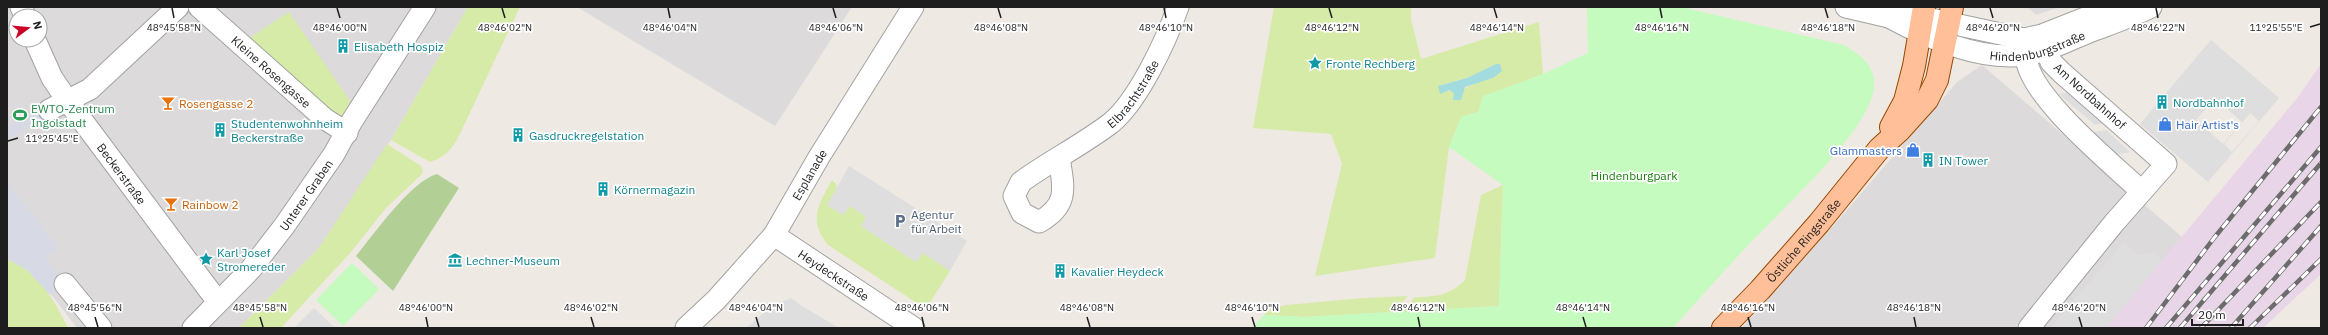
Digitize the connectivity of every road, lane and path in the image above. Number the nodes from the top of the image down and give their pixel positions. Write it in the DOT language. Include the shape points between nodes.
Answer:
graph roads {
  1 [pos="178,7"];
  2 [pos="199,7"];
  3 [pos="913,7"];
  4 [pos="1178,7"];
  5 [pos="1846,7"];
  6 [pos="2113,7"];
  7 [pos="2151,7"];
  8 [pos="421,9"];
  9 [pos="1950,14"];
  10 [pos="1922,19"];
  11 [pos="1944,43"];
  12 [pos="2035,47"];
  13 [pos="39,48"];
  14 [pos="67,100"];
  15 [pos="49,110"];
  16 [pos="347,133"];
  17 [pos="1879,149"];
  18 [pos="1059,158"];
  19 [pos="2141,190"];
  20 [pos="774,235"];
  21 [pos="65,284"];
  22 [pos="218,302"];
  23 [pos="101,328"];
  24 [pos="193,328"];
  25 [pos="686,328"];
  26 [pos="914,328"];
  27 [pos="1723,328"];
  28 [pos="2029,328"];
  1 -- 14 [label="street" via="90,89"];
  2 -- 16 [label="street, Kleine Rosengasse" via="325,119"];
  3 -- 20 [label="street, Esplanade" via="819,157"];
  4 -- 18 [label="street, Elbrachtstraße" via="1145,80 1126,109"];
  5 -- 10 [label="street" via="1889,17"];
  6 -- 12 [label="street, Hindenburgstraße"];
  7 -- 12 [label="street, Hindenburgstraße"];
  8 -- 16 [label="street, Unterer Graben"];
  9 -- 10 [label="street, Hindenburgstraße"];
  9 -- 11 [label="main road, Östliche Ringstraße"];
  9 -- 12 [label="street, Hindenburgstraße"];
  10 -- 11 [label="street, Hindenburgstraße"];
  10 -- 17 [label="main road, Östliche Ringstraße" via="1905,101"];
  11 -- 12 [label="street, Hindenburgstraße" via="1993,54"];
  11 -- 17 [label="main road, Östliche Ringstraße" via="1937,80 1927,100"];
  12 -- 19 [label="street" via="2030,72 2040,91"];
  12 -- 19 [label="street, Am Nordbahnhof" via="2166,164"];
  13 -- 14 [label="street, Beckerstraße" via="52,78"];
  14 -- 15 [label="street"];
  14 -- 22 [label="street, Beckerstraße"];
  16 -- 22 [label="street, Unterer Graben" via="285,225 251,269"];
  17 -- 27 [label="main road, Östliche Ringstraße" via="1819,223"];
  19 -- 28 [label="street, Am Nordbahnhof"];
  20 -- 25 [label="street, Esplanade" via="716,300"];
  20 -- 26 [label="street, Heydeckstraße"];
  21 -- 23 [label="street"];
  22 -- 24 [label="street, Unterer Graben"];
}
